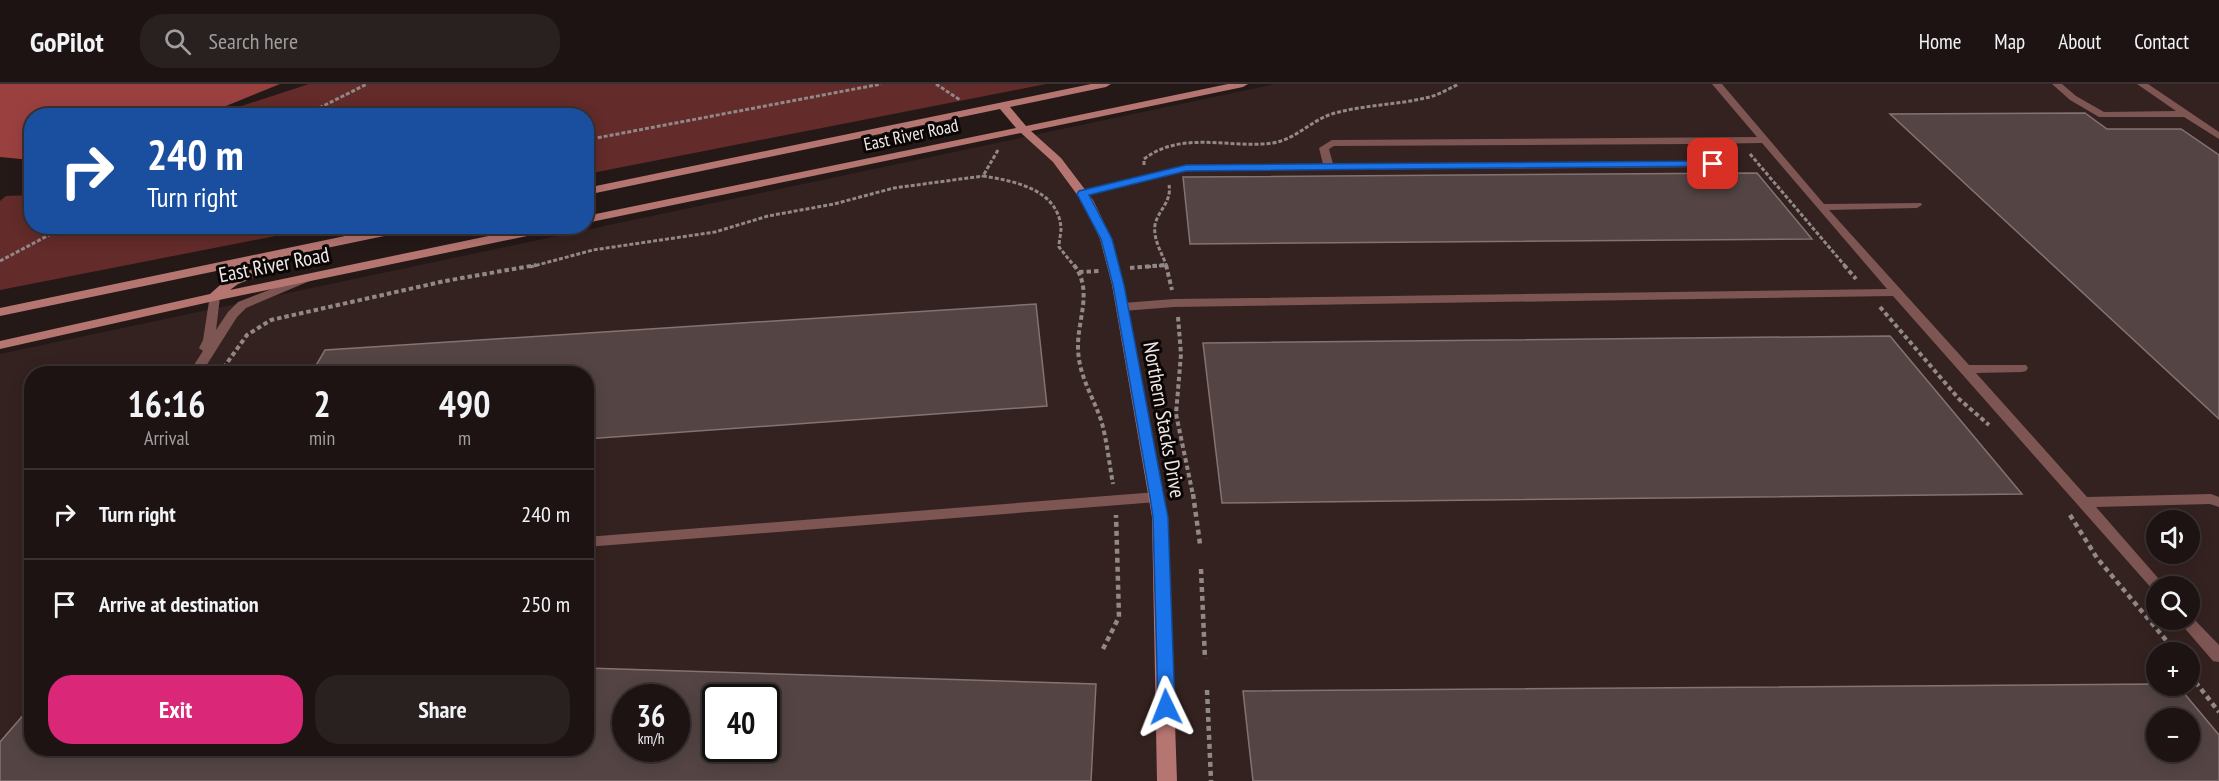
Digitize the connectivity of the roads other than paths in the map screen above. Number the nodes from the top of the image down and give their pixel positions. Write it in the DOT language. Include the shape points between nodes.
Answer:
graph roads {
  1 [pos="1106,84"];
  2 [pos="1243,84"];
  3 [pos="1717,84"];
  4 [pos="2056,84"];
  5 [pos="2142,84"];
  6 [pos="1002,105"];
  7 [pos="2188,114"];
  8 [pos="1024,130"];
  9 [pos="2219,135"];
  10 [pos="1764,140"];
  11 [pos="1694,141"];
  12 [pos="1329,167"];
  13 [pos="594,190"];
  14 [pos="1083,194"];
  15 [pos="1917,205"];
  16 [pos="1821,207"];
  17 [pos="594,218"];
  18 [pos="376,234"];
  19 [pos="396,234"];
  20 [pos="518,234"];
  21 [pos="308,278"];
  22 [pos="1898,292"];
  23 [pos="214,297"];
  24 [pos="1123,307"];
  25 [pos="0,312"];
  26 [pos="0,345"];
  27 [pos="197,366"];
  28 [pos="198,366"];
  29 [pos="2022,368"];
  30 [pos="1966,369"];
  31 [pos="1157,497"];
  32 [pos="2085,502"];
  33 [pos="2219,502"];
  34 [pos="594,541"];
  35 [pos="2149,576"];
  36 [pos="2196,630"];
  37 [pos="2219,656"];
  38 [pos="1167,781"];
  1 -- 6 [label="street, East River Road"];
  2 -- 8 [label="street, East River Road"];
  3 -- 10 [label="lane"];
  4 -- 7 [label="lane" via="2102,115"];
  5 -- 7 [label="lane"];
  6 -- 8 [label="street, Northern Stacks Drive"];
  6 -- 13 [label="street, East River Road"];
  7 -- 9 [label="lane"];
  8 -- 14 [label="street, Northern Stacks Drive" via="1056,160"];
  8 -- 17 [label="street, East River Road"];
  10 -- 11 [label="lane"];
  10 -- 16 [label="lane"];
  11 -- 12 [label="lane" via="1332,143 1324,148"];
  11 -- 12 [label="lane" via="1713,164"];
  12 -- 14 [label="lane" via="1186,168"];
  14 -- 24 [label="street, Northern Stacks Drive" via="1106,239"];
  15 -- 16 [label="lane"];
  16 -- 22 [label="lane"];
  18 -- 25 [label="street, East River Road"];
  19 -- 23 [label="street" via="263,268 232,282"];
  20 -- 21 [label="street, East River Road"];
  21 -- 23 [label="street, East River Road"];
  21 -- 28 [label="lane" via="242,305"];
  22 -- 24 [label="lane" via="1174,303"];
  22 -- 30 [label="lane"];
  23 -- 26 [label="street, East River Road"];
  23 -- 27 [label="lane" via="209,340"];
  24 -- 31 [label="street, Northern Stacks Drive"];
  29 -- 30 [label="lane"];
  30 -- 32 [label="lane"];
  31 -- 34 [label="lane"];
  31 -- 38 [label="street, Northern Stacks Drive"];
  32 -- 33 [label="lane"];
  32 -- 35 [label="lane"];
  36 -- 37 [label="lane"];
}
